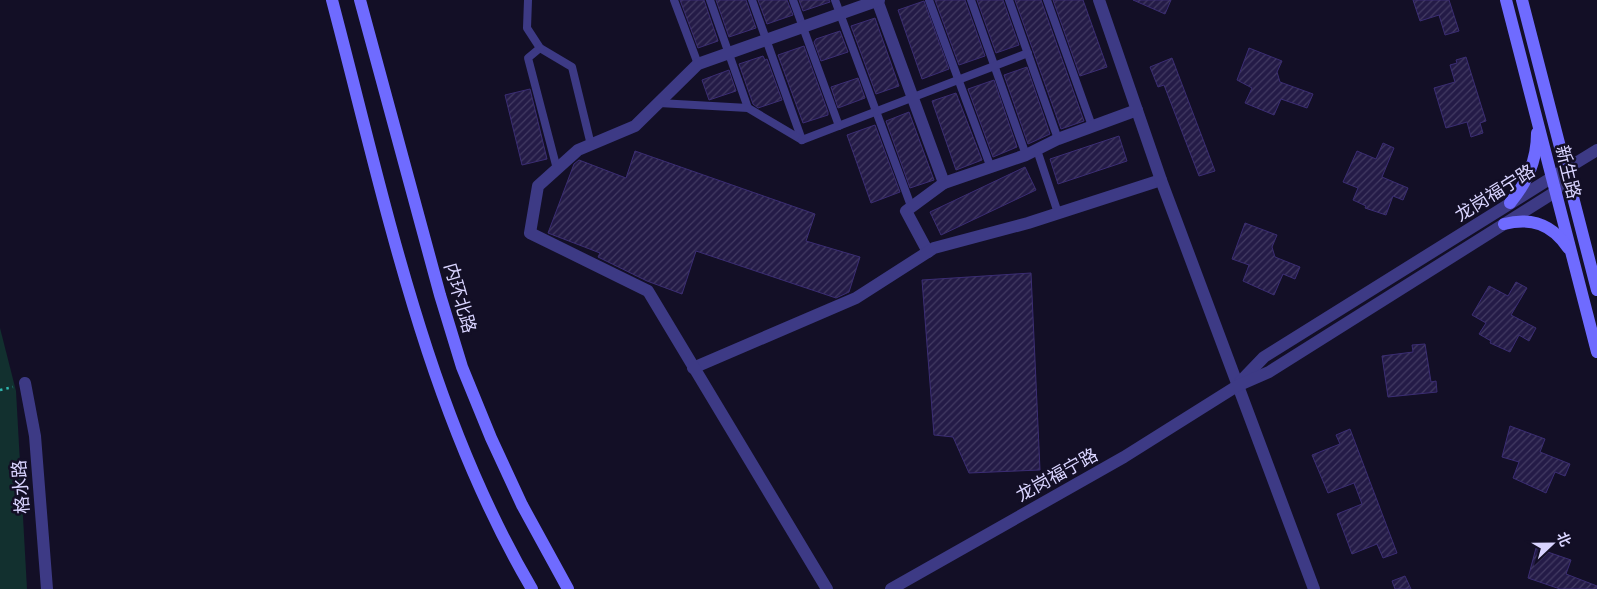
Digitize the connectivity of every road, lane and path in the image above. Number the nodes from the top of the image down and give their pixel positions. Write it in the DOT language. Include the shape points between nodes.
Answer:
graph roads {
  1 [pos="332,0"];
  2 [pos="360,0"];
  3 [pos="528,0"];
  4 [pos="674,0"];
  5 [pos="710,0"];
  6 [pos="752,0"];
  7 [pos="793,0"];
  8 [pos="835,0"];
  9 [pos="877,0"];
  10 [pos="929,0"];
  11 [pos="972,0"];
  12 [pos="1009,0"];
  13 [pos="1047,0"];
  14 [pos="1098,0"];
  15 [pos="1506,0"];
  16 [pos="1522,0"];
  17 [pos="840,14"];
  18 [pos="803,27"];
  19 [pos="766,40"];
  20 [pos="540,48"];
  21 [pos="729,53"];
  22 [pos="1028,53"];
  23 [pos="698,64"];
  24 [pos="994,66"];
  25 [pos="958,80"];
  26 [pos="912,97"];
  27 [pos="659,103"];
  28 [pos="748,108"];
  29 [pos="1137,110"];
  30 [pos="876,111"];
  31 [pos="1536,118"];
  32 [pos="839,126"];
  33 [pos="1092,126"];
  34 [pos="1058,139"];
  35 [pos="802,140"];
  36 [pos="591,144"];
  37 [pos="1597,150"];
  38 [pos="1031,153"];
  39 [pos="991,168"];
  40 [pos="1566,169"];
  41 [pos="557,170"];
  42 [pos="1552,178"];
  43 [pos="1162,180"];
  44 [pos="944,183"];
  45 [pos="1556,192"];
  46 [pos="1510,203"];
  47 [pos="911,206"];
  48 [pos="1058,213"];
  49 [pos="1504,224"];
  50 [pos="928,252"];
  51 [pos="1571,253"];
  52 [pos="1597,290"];
  53 [pos="1597,352"];
  54 [pos="692,368"];
  55 [pos="25,383"];
  56 [pos="1237,386"];
  57 [pos="47,589"];
  58 [pos="532,589"];
  59 [pos="568,589"];
  60 [pos="827,589"];
  61 [pos="891,589"];
  62 [pos="1314,589"];
  1 -- 58 [label="main road" via="412,303 435,377 490,510"];
  2 -- 59 [label="main road, 内环北路" via="462,367 522,505"];
  3 -- 20 [label="lane" via="527,28"];
  4 -- 23 [label="lane"];
  5 -- 21 [label="lane"];
  6 -- 19 [label="lane"];
  7 -- 18 [label="lane"];
  8 -- 17 [label="lane"];
  9 -- 17 [label="street"];
  9 -- 26 [label="street"];
  10 -- 25 [label="lane"];
  11 -- 24 [label="lane"];
  12 -- 22 [label="lane"];
  13 -- 33 [label="lane"];
  14 -- 29 [label="street"];
  15 -- 31 [label="main road, 新生路"];
  16 -- 40 [label="main road, 新生路"];
  17 -- 18 [label="street"];
  17 -- 30 [label="lane"];
  18 -- 19 [label="street"];
  18 -- 32 [label="lane"];
  19 -- 21 [label="street"];
  19 -- 35 [label="lane"];
  20 -- 36 [label="lane" via="572,67"];
  20 -- 41 [label="lane" via="528,58"];
  21 -- 23 [label="street"];
  21 -- 28 [label="lane"];
  22 -- 24 [label="lane"];
  22 -- 34 [label="lane"];
  23 -- 27 [label="street"];
  24 -- 25 [label="lane"];
  24 -- 38 [label="lane"];
  25 -- 26 [label="lane"];
  25 -- 39 [label="lane"];
  26 -- 30 [label="lane"];
  26 -- 44 [label="street"];
  27 -- 28 [label="lane"];
  27 -- 36 [label="street" via="635,126"];
  28 -- 35 [label="lane"];
  29 -- 33 [label="street"];
  29 -- 43 [label="street"];
  30 -- 32 [label="lane"];
  30 -- 47 [label="lane"];
  31 -- 42 [label="main road, 新生路"];
  31 -- 46 [label="main road" via="1538,135 1532,166 1521,191"];
  32 -- 35 [label="lane"];
  33 -- 34 [label="street"];
  34 -- 38 [label="street"];
  36 -- 41 [label="street" via="578,150"];
  37 -- 40 [label="street"];
  38 -- 39 [label="street"];
  38 -- 48 [label="lane"];
  39 -- 44 [label="street"];
  40 -- 42 [label="street, 龙岗福宁路"];
  40 -- 45 [label="street, 龙岗福宁路"];
  40 -- 52 [label="main road, 新生路"];
  41 -- 54 [label="street" via="538,186 530,233 648,291"];
  42 -- 45 [label="main road, 新生路"];
  42 -- 46 [label="street, 龙岗福宁路"];
  43 -- 48 [label="street"];
  43 -- 56 [label="street"];
  44 -- 47 [label="street"];
  45 -- 49 [label="street, 龙岗福宁路"];
  45 -- 51 [label="main road, 新生路"];
  46 -- 56 [label="street, 龙岗福宁路" via="1264,357"];
  47 -- 50 [label="street" via="906,210"];
  48 -- 50 [label="street"];
  49 -- 51 [label="main road" via="1519,220 1541,224 1562,240"];
  49 -- 56 [label="street, 龙岗福宁路" via="1269,372"];
  50 -- 54 [label="street" via="856,298"];
  51 -- 53 [label="main road, 新生路"];
  54 -- 60 [label="street"];
  55 -- 57 [label="street, 格水路" via="35,436"];
  56 -- 61 [label="street, 龙岗福宁路" via="1124,457"];
  56 -- 62 [label="street"];
}
